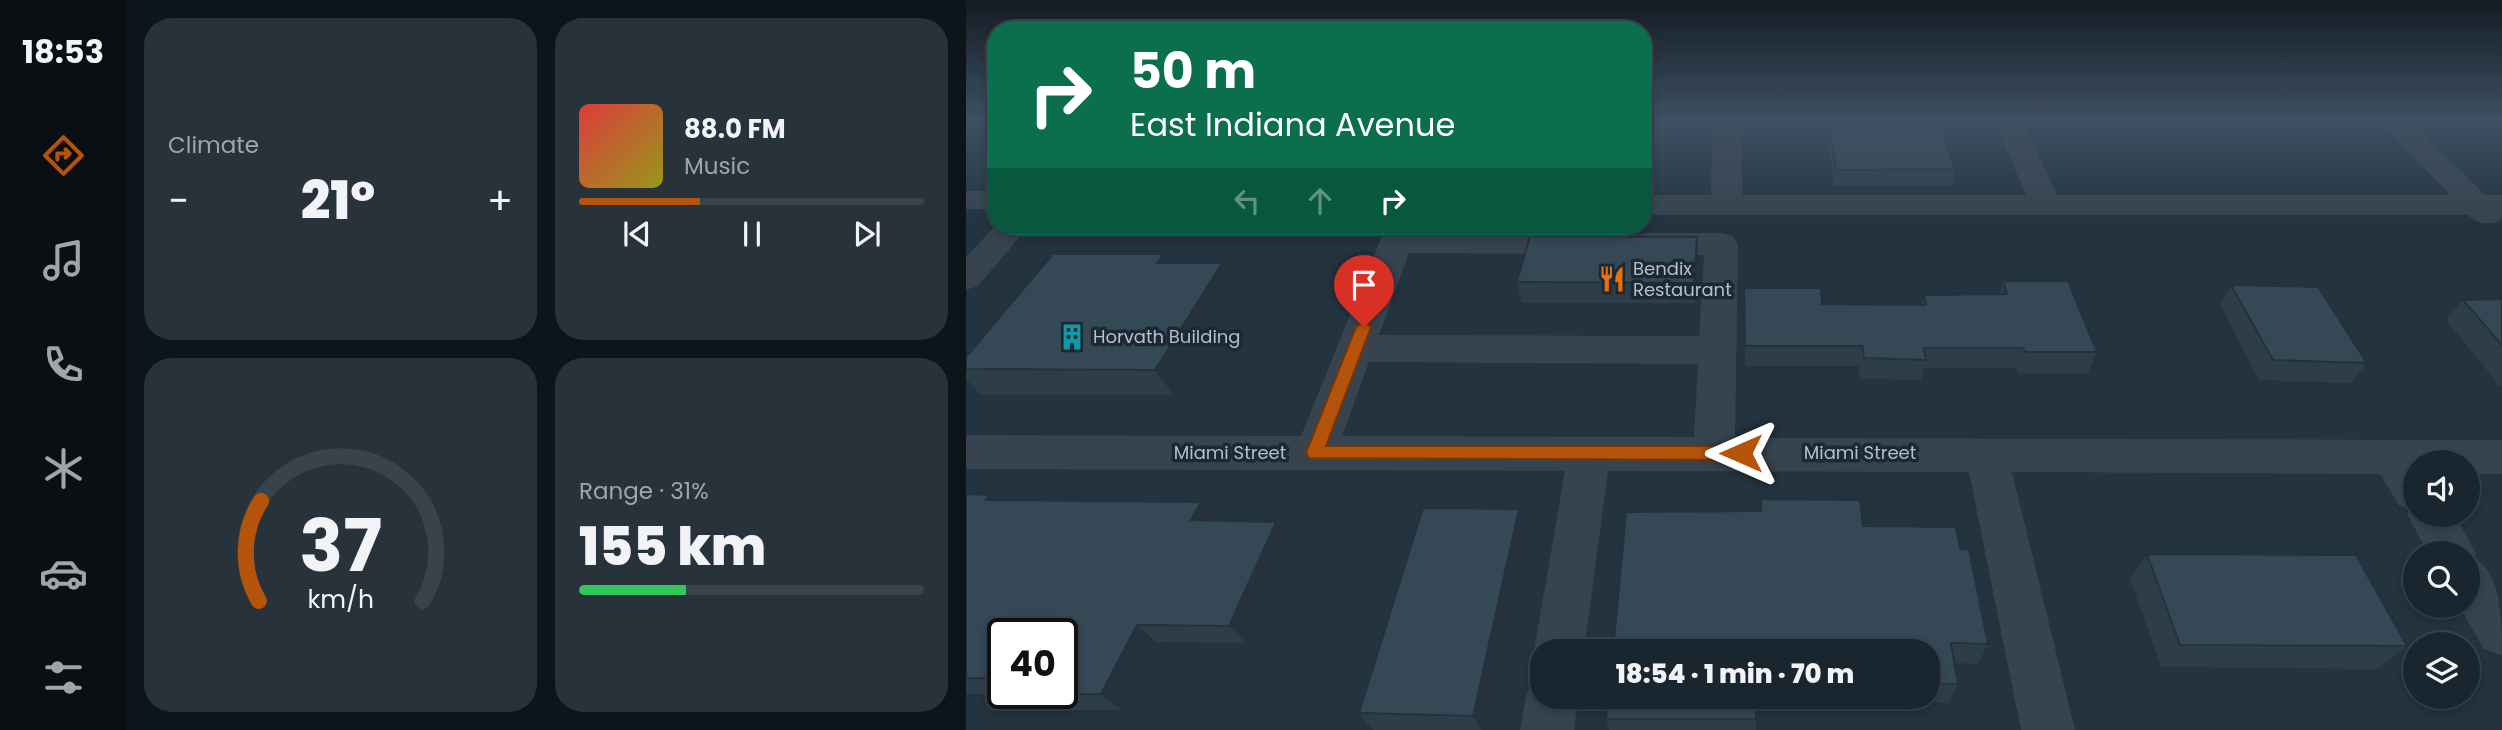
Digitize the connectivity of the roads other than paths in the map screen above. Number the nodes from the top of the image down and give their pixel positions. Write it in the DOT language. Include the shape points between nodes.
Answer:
graph roads {
  1 [pos="1726,154"];
  2 [pos="2023,154"];
  3 [pos="2431,154"];
  4 [pos="966,200"];
  5 [pos="987,200"];
  6 [pos="1652,205"];
  7 [pos="2490,205"];
  8 [pos="1727,206"];
  9 [pos="2046,206"];
  10 [pos="2502,229"];
  11 [pos="1005,235"];
  12 [pos="1399,235"];
  13 [pos="1431,235"];
  14 [pos="966,278"];
  15 [pos="1356,348"];
  16 [pos="1718,350"];
  17 [pos="966,452"];
  18 [pos="1315,453"];
  19 [pos="1589,453"];
  20 [pos="1714,453"];
  21 [pos="1986,454"];
  22 [pos="2392,456"];
  23 [pos="2502,457"];
  24 [pos="2403,473"];
  25 [pos="2480,596"];
  26 [pos="2502,632"];
  27 [pos="1561,639"];
  28 [pos="1550,709"];
  29 [pos="1547,730"];
  30 [pos="2048,730"];
  1 -- 8 [label="street"];
  2 -- 9 [label="street"];
  3 -- 7 [label="street"];
  4 -- 5 [label="street"];
  6 -- 8 [label="street"];
  7 -- 9 [label="street"];
  7 -- 10 [label="street"];
  8 -- 9 [label="street"];
  11 -- 14 [label="street"];
  12 -- 15 [label="street"];
  13 -- 16 [label="street" via="1721,244"];
  15 -- 16 [label="street"];
  15 -- 18 [label="street"];
  16 -- 20 [label="street"];
  17 -- 18 [label="street, Miami Street"];
  18 -- 19 [label="street, Miami Street"];
  19 -- 20 [label="street, Miami Street"];
  19 -- 27 [label="street"];
  20 -- 21 [label="street, Miami Street"];
  21 -- 22 [label="street, Miami Street"];
  21 -- 30 [label="street"];
  22 -- 23 [label="street, Miami Street"];
  22 -- 24 [label="street"];
  25 -- 26 [label="street"];
  28 -- 29 [label="street"];
}
